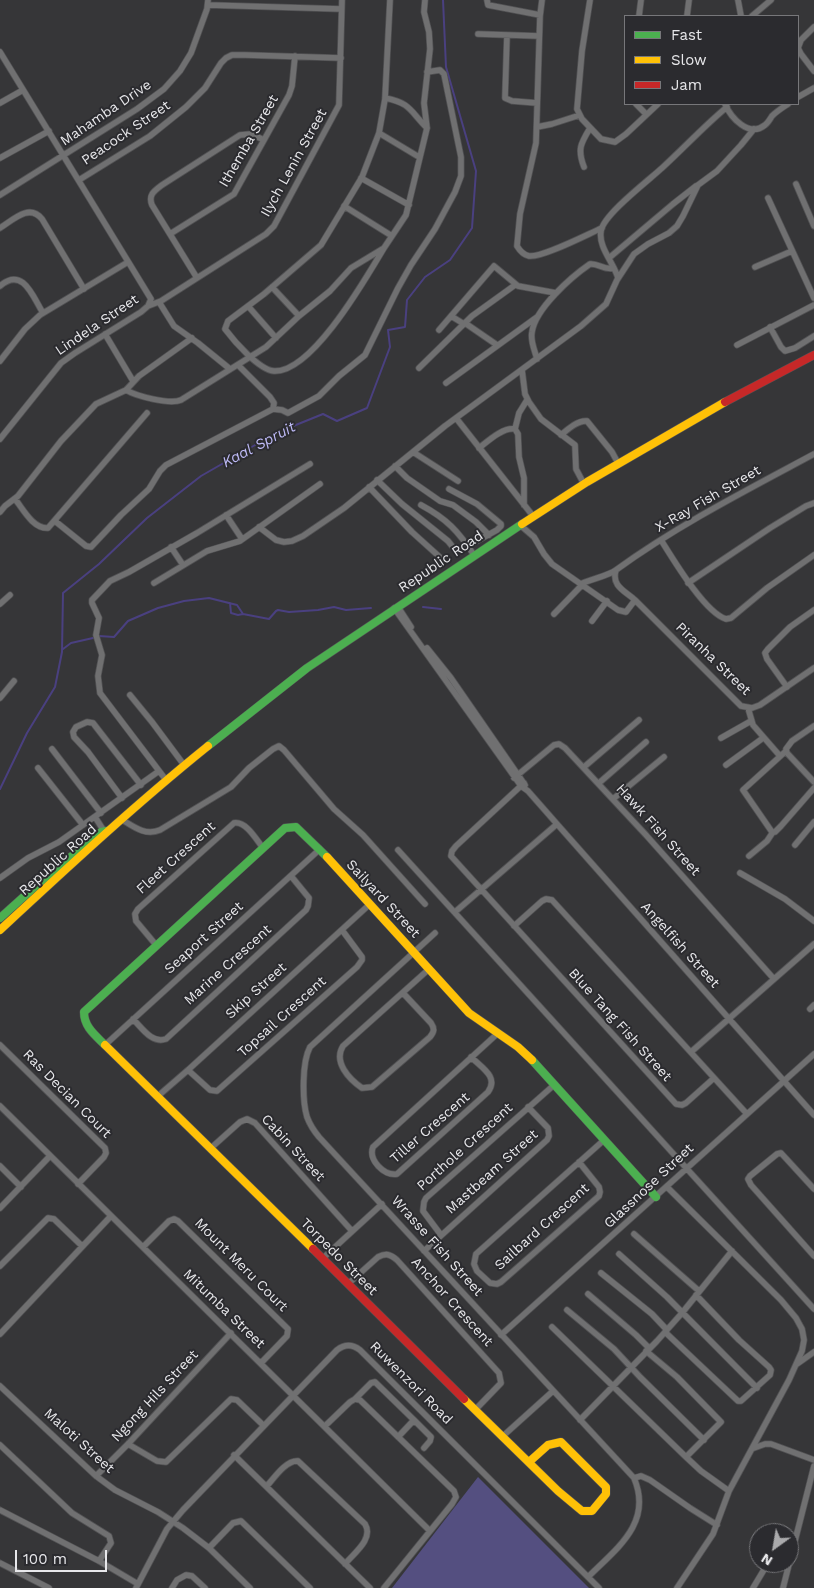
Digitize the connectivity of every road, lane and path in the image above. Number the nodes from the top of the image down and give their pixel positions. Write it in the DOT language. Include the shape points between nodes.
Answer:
graph roads {
  1 [pos="291,0"];
  2 [pos="342,0"];
  3 [pos="390,0"];
  4 [pos="426,0"];
  5 [pos="487,0"];
  6 [pos="542,0"];
  7 [pos="590,0"];
  8 [pos="641,0"];
  9 [pos="689,0"];
  10 [pos="738,0"];
  11 [pos="771,0"];
  12 [pos="208,2"];
  13 [pos="239,3"];
  14 [pos="291,7"];
  15 [pos="342,9"];
  16 [pos="540,14"];
  17 [pos="639,15"];
  18 [pos="687,15"];
  19 [pos="741,15"];
  20 [pos="753,15"];
  21 [pos="814,28"];
  22 [pos="478,34"];
  23 [pos="507,35"];
  24 [pos="539,36"];
  25 [pos="799,45"];
  26 [pos="799,51"];
  27 [pos="0,52"];
  28 [pos="295,56"];
  29 [pos="341,58"];
  30 [pos="814,71"];
  31 [pos="427,72"];
  32 [pos="814,88"];
  33 [pos="24,90"];
  34 [pos="799,96"];
  35 [pos="385,98"];
  36 [pos="0,103"];
  37 [pos="537,103"];
  38 [pos="637,105"];
  39 [pos="657,105"];
  40 [pos="726,105"];
  41 [pos="786,105"];
  42 [pos="646,114"];
  43 [pos="580,115"];
  44 [pos="536,127"];
  45 [pos="427,128"];
  46 [pos="590,128"];
  47 [pos="754,128"];
  48 [pos="48,131"];
  49 [pos="379,133"];
  50 [pos="264,140"];
  51 [pos="64,156"];
  52 [pos="419,157"];
  53 [pos="0,158"];
  54 [pos="584,167"];
  55 [pos="361,178"];
  56 [pos="79,180"];
  57 [pos="796,184"];
  58 [pos="698,185"];
  59 [pos="0,195"];
  60 [pos="768,198"];
  61 [pos="408,204"];
  62 [pos="344,206"];
  63 [pos="814,226"];
  64 [pos="0,228"];
  65 [pos="602,228"];
  66 [pos="170,234"];
  67 [pos="392,236"];
  68 [pos="384,248"];
  69 [pos="792,251"];
  70 [pos="609,258"];
  71 [pos="128,262"];
  72 [pos="755,267"];
  73 [pos="614,268"];
  74 [pos="197,278"];
  75 [pos="618,278"];
  76 [pos="515,285"];
  77 [pos="0,286"];
  78 [pos="272,288"];
  79 [pos="84,289"];
  80 [pos="556,293"];
  81 [pos="814,298"];
  82 [pos="158,302"];
  83 [pos="149,303"];
  84 [pos="814,304"];
  85 [pos="248,306"];
  86 [pos="43,314"];
  87 [pos="299,316"];
  88 [pos="451,316"];
  89 [pos="538,316"];
  90 [pos="465,323"];
  91 [pos="770,328"];
  92 [pos="439,330"];
  93 [pos="105,334"];
  94 [pos="814,336"];
  95 [pos="192,338"];
  96 [pos="276,338"];
  97 [pos="737,345"];
  98 [pos="497,346"];
  99 [pos="814,355"];
  100 [pos="251,358"];
  101 [pos="537,359"];
  102 [pos="0,361"];
  103 [pos="238,365"];
  104 [pos="419,368"];
  105 [pos="230,369"];
  106 [pos="522,370"];
  107 [pos="133,381"];
  108 [pos="446,383"];
  109 [pos="126,390"];
  110 [pos="527,400"];
  111 [pos="273,409"];
  112 [pos="147,413"];
  113 [pos="456,418"];
  114 [pos="514,429"];
  115 [pos="561,435"];
  116 [pos="0,439"];
  117 [pos="479,448"];
  118 [pos="413,452"];
  119 [pos="814,454"];
  120 [pos="310,464"];
  121 [pos="618,464"];
  122 [pos="395,466"];
  123 [pos="378,480"];
  124 [pos="458,481"];
  125 [pos="320,484"];
  126 [pos="584,484"];
  127 [pos="369,487"];
  128 [pos="449,489"];
  129 [pos="15,499"];
  130 [pos="814,503"];
  131 [pos="421,505"];
  132 [pos="524,505"];
  133 [pos="0,512"];
  134 [pos="226,515"];
  135 [pos="533,516"];
  136 [pos="55,521"];
  137 [pos="520,525"];
  138 [pos="259,527"];
  139 [pos="489,535"];
  140 [pos="242,539"];
  141 [pos="661,540"];
  142 [pos="468,546"];
  143 [pos="171,547"];
  144 [pos="456,550"];
  145 [pos="474,555"];
  146 [pos="814,555"];
  147 [pos="442,560"];
  148 [pos="183,565"];
  149 [pos="616,570"];
  150 [pos="154,583"];
  151 [pos="688,583"];
  152 [pos="581,584"];
  153 [pos="10,595"];
  154 [pos="635,600"];
  155 [pos="607,601"];
  156 [pos="0,604"];
  157 [pos="396,607"];
  158 [pos="814,610"];
  159 [pos="554,614"];
  160 [pos="592,621"];
  161 [pos="814,668"];
  162 [pos="14,681"];
  163 [pos="787,687"];
  164 [pos="130,695"];
  165 [pos="0,698"];
  166 [pos="748,708"];
  167 [pos="639,720"];
  168 [pos="751,721"];
  169 [pos="814,726"];
  170 [pos="721,738"];
  171 [pos="763,738"];
  172 [pos="646,742"];
  173 [pos="52,749"];
  174 [pos="786,749"];
  175 [pos="780,756"];
  176 [pos="664,757"];
  177 [pos="184,765"];
  178 [pos="726,765"];
  179 [pos="38,768"];
  180 [pos="584,768"];
  181 [pos="159,771"];
  182 [pos="516,777"];
  183 [pos="166,780"];
  184 [pos="814,782"];
  185 [pos="598,783"];
  186 [pos="141,784"];
  187 [pos="522,785"];
  188 [pos="814,788"];
  189 [pos="122,798"];
  190 [pos="613,799"];
  191 [pos="101,813"];
  192 [pos="95,817"];
  193 [pos="121,819"];
  194 [pos="814,822"];
  195 [pos="557,824"];
  196 [pos="83,826"];
  197 [pos="107,830"];
  198 [pos="773,832"];
  199 [pos="795,846"];
  200 [pos="263,848"];
  201 [pos="320,849"];
  202 [pos="398,850"];
  203 [pos="749,856"];
  204 [pos="740,873"];
  205 [pos="290,876"];
  206 [pos="0,878"];
  207 [pos="480,890"];
  208 [pos="370,904"];
  209 [pos="425,904"];
  210 [pos="455,912"];
  211 [pos="0,918"];
  212 [pos="814,921"];
  213 [pos="514,926"];
  214 [pos="0,930"];
  215 [pos="342,930"];
  216 [pos="435,933"];
  217 [pos="814,944"];
  218 [pos="156,945"];
  219 [pos="414,952"];
  220 [pos="429,969"];
  221 [pos="774,978"];
  222 [pos="404,993"];
  223 [pos="728,1018"];
  224 [pos="133,1019"];
  225 [pos="84,1022"];
  226 [pos="497,1034"];
  227 [pos="0,1045"];
  228 [pos="106,1045"];
  229 [pos="691,1052"];
  230 [pos="814,1054"];
  231 [pos="471,1058"];
  232 [pos="188,1070"];
  233 [pos="714,1078"];
  234 [pos="784,1081"];
  235 [pos="554,1085"];
  236 [pos="158,1096"];
  237 [pos="0,1106"];
  238 [pos="528,1107"];
  239 [pos="747,1114"];
  240 [pos="814,1115"];
  241 [pos="604,1140"];
  242 [pos="211,1148"];
  243 [pos="50,1156"];
  244 [pos="579,1162"];
  245 [pos="0,1166"];
  246 [pos="686,1169"];
  247 [pos="78,1184"];
  248 [pos="21,1187"];
  249 [pos="667,1187"];
  250 [pos="814,1189"];
  251 [pos="656,1197"];
  252 [pos="382,1204"];
  253 [pos="0,1208"];
  254 [pos="111,1216"];
  255 [pos="352,1230"];
  256 [pos="634,1234"];
  257 [pos="441,1235"];
  258 [pos="82,1246"];
  259 [pos="143,1247"];
  260 [pos="424,1251"];
  261 [pos="732,1251"];
  262 [pos="619,1254"];
  263 [pos="814,1256"];
  264 [pos="322,1259"];
  265 [pos="0,1266"];
  266 [pos="601,1273"];
  267 [pos="348,1284"];
  268 [pos="698,1293"];
  269 [pos="588,1294"];
  270 [pos="814,1309"];
  271 [pos="567,1310"];
  272 [pos="682,1313"];
  273 [pos="552,1327"];
  274 [pos="666,1331"];
  275 [pos="232,1333"];
  276 [pos="0,1334"];
  277 [pos="501,1335"];
  278 [pos="648,1349"];
  279 [pos="814,1352"];
  280 [pos="262,1363"];
  281 [pos="796,1365"];
  282 [pos="631,1368"];
  283 [pos="613,1385"];
  284 [pos="0,1386"];
  285 [pos="757,1388"];
  286 [pos="553,1391"];
  287 [pos="294,1394"];
  288 [pos="356,1399"];
  289 [pos="476,1409"];
  290 [pos="414,1420"];
  291 [pos="580,1420"];
  292 [pos="263,1425"];
  293 [pos="325,1426"];
  294 [pos="398,1436"];
  295 [pos="502,1436"];
  296 [pos="704,1440"];
  297 [pos="128,1444"];
  298 [pos="0,1445"];
  299 [pos="424,1448"];
  300 [pos="754,1448"];
  301 [pos="234,1455"];
  302 [pos="686,1457"];
  303 [pos="814,1460"];
  304 [pos="529,1462"];
  305 [pos="814,1466"];
  306 [pos="96,1476"];
  307 [pos="634,1478"];
  308 [pos="266,1486"];
  309 [pos="729,1491"];
  310 [pos="0,1510"];
  311 [pos="173,1521"];
  312 [pos="798,1523"];
  313 [pos="717,1525"];
  314 [pos="430,1530"];
  315 [pos="209,1548"];
  316 [pos="99,1561"];
  317 [pos="0,1563"];
  318 [pos="345,1564"];
  319 [pos="762,1573"];
  320 [pos="786,1573"];
  321 [pos="588,1577"];
  322 [pos="137,1586"];
  323 [pos="48,1588"];
  324 [pos="172,1588"];
  325 [pos="205,1588"];
  326 [pos="250,1588"];
  327 [pos="310,1588"];
  328 [pos="370,1588"];
  329 [pos="384,1588"];
  330 [pos="599,1588"];
  331 [pos="677,1588"];
  332 [pos="754,1588"];
  333 [pos="783,1588"];
  1 -- 14 [label="street"];
  2 -- 15 [label="street, Ilych Lenin Street"];
  3 -- 35 [label="street"];
  4 -- 31 [label="street" via="424,12 430,47"];
  5 -- 16 [label="street" via="488,6"];
  6 -- 16 [label="street"];
  7 -- 43 [label="street" via="577,109"];
  8 -- 17 [label="street"];
  9 -- 18 [label="street"];
  10 -- 19 [label="street"];
  11 -- 20 [label="street"];
  12 -- 13 [label="street"];
  12 -- 51 [label="street, Mahamba Drive" via="191,53 170,83 150,100"];
  13 -- 14 [label="street"];
  14 -- 15 [label="street"];
  15 -- 29 [label="street, Ilych Lenin Street"];
  16 -- 24 [label="street"];
  21 -- 25 [label="street"];
  22 -- 23 [label="street"];
  23 -- 24 [label="street"];
  23 -- 37 [label="street" via="505,98"];
  24 -- 37 [label="street"];
  26 -- 30 [label="street"];
  27 -- 33 [label="street"];
  28 -- 29 [label="street, Peacock Street"];
  28 -- 50 [label="street, Ithemba Street" via="291,90"];
  28 -- 56 [label="street, Peacock Street" via="236,54 226,58 190,104 150,136"];
  29 -- 74 [label="street, Ilych Lenin Street" via="339,106 274,226"];
  31 -- 45 [label="street" via="424,103"];
  31 -- 111 [label="street" via="440,70 444,74 461,157 461,176 455,192 398,288 365,355 311,402 290,413"];
  32 -- 34 [label="street"];
  33 -- 36 [label="street"];
  33 -- 48 [label="street"];
  35 -- 45 [label="street" via="408,106"];
  35 -- 49 [label="street"];
  37 -- 44 [label="street"];
  38 -- 42 [label="street"];
  39 -- 42 [label="street"];
  40 -- 47 [label="street" via="737,122"];
  40 -- 65 [label="street" via="608,218"];
  41 -- 47 [label="street" via="765,125"];
  42 -- 46 [label="street" via="616,142 604,141"];
  43 -- 44 [label="street"];
  43 -- 46 [label="street"];
  44 -- 65 [label="street" via="536,150 520,214 518,249 532,256"];
  45 -- 52 [label="street"];
  46 -- 54 [label="street" via="580,149"];
  47 -- 58 [label="street" via="726,162"];
  48 -- 51 [label="street"];
  48 -- 53 [label="street"];
  49 -- 52 [label="street"];
  49 -- 55 [label="street"];
  50 -- 66 [label="street, Ithemba Street" via="233,196"];
  50 -- 66 [label="street" via="251,134 240,135 152,192 151,203"];
  51 -- 56 [label="street"];
  51 -- 59 [label="street, Mahamba Drive"];
  52 -- 61 [label="street"];
  55 -- 61 [label="street"];
  55 -- 62 [label="street"];
  56 -- 71 [label="street"];
  57 -- 63 [label="street"];
  58 -- 70 [label="street"];
  58 -- 75 [label="street" via="677,226 636,252"];
  60 -- 69 [label="street"];
  61 -- 67 [label="street" via="406,216"];
  62 -- 67 [label="street"];
  62 -- 78 [label="street" via="321,245"];
  64 -- 79 [label="street" via="25,213 36,213"];
  65 -- 70 [label="street" via="602,241"];
  66 -- 74 [label="street"];
  67 -- 68 [label="street"];
  68 -- 87 [label="street" via="351,268 330,292"];
  68 -- 100 [label="street" via="339,317 304,358 275,371"];
  69 -- 72 [label="street"];
  69 -- 81 [label="street"];
  70 -- 73 [label="street"];
  71 -- 79 [label="street"];
  71 -- 83 [label="street" via="148,292"];
  73 -- 75 [label="street"];
  73 -- 80 [label="street" via="606,270 590,264"];
  74 -- 82 [label="street, Ilych Lenin Street"];
  75 -- 101 [label="street" via="603,307"];
  76 -- 80 [label="street"];
  76 -- 88 [label="street" via="492,267"];
  76 -- 90 [label="street"];
  77 -- 86 [label="street" via="10,278 19,280"];
  78 -- 85 [label="street"];
  78 -- 87 [label="street"];
  79 -- 86 [label="street"];
  80 -- 89 [label="street"];
  82 -- 83 [label="street, Lindela Street"];
  82 -- 95 [label="street" via="174,326"];
  83 -- 93 [label="street, Lindela Street"];
  84 -- 91 [label="street"];
  85 -- 96 [label="street"];
  85 -- 100 [label="street" via="225,328"];
  86 -- 102 [label="street" via="25,329"];
  87 -- 96 [label="street"];
  88 -- 90 [label="street"];
  88 -- 92 [label="street"];
  89 -- 98 [label="street"];
  89 -- 101 [label="street" via="531,335"];
  90 -- 98 [label="street"];
  90 -- 104 [label="street"];
  91 -- 94 [label="street" via="785,351"];
  91 -- 97 [label="street"];
  93 -- 107 [label="street"];
  93 -- 116 [label="street, Lindela Street" via="61,364"];
  95 -- 105 [label="street"];
  95 -- 107 [label="street"];
  96 -- 100 [label="street"];
  98 -- 108 [label="street"];
  99 -- 121 [label="street, Republic Road"];
  100 -- 103 [label="street"];
  101 -- 106 [label="street"];
  103 -- 105 [label="street"];
  103 -- 111 [label="street" via="270,397"];
  105 -- 109 [label="street" via="177,402"];
  106 -- 110 [label="street"];
  106 -- 113 [label="street"];
  107 -- 109 [label="street"];
  109 -- 129 [label="street" via="100,401 90,410"];
  110 -- 114 [label="street"];
  110 -- 115 [label="street" via="540,418"];
  111 -- 136 [label="street" via="163,467 152,486 91,547"];
  112 -- 136 [label="street"];
  113 -- 117 [label="street"];
  113 -- 118 [label="street"];
  114 -- 117 [label="street" via="505,430"];
  114 -- 132 [label="street" via="518,434 519,460 524,478"];
  115 -- 121 [label="street" via="583,420 588,421"];
  115 -- 126 [label="street" via="575,446 576,469"];
  117 -- 132 [label="street"];
  118 -- 122 [label="street"];
  118 -- 124 [label="street"];
  119 -- 141 [label="street, X-Ray Fish Street"];
  120 -- 134 [label="street"];
  121 -- 126 [label="street, Republic Road"];
  122 -- 123 [label="street"];
  122 -- 139 [label="street" via="440,501 453,505"];
  123 -- 127 [label="street"];
  123 -- 144 [label="street"];
  125 -- 138 [label="street"];
  126 -- 135 [label="street, Republic Road"];
  127 -- 138 [label="street" via="336,513 288,543 281,542"];
  127 -- 147 [label="street"];
  128 -- 139 [label="street" via="477,504 500,523 500,527"];
  129 -- 133 [label="street"];
  129 -- 136 [label="street" via="33,522 44,529"];
  130 -- 151 [label="street"];
  131 -- 142 [label="street" via="449,523"];
  132 -- 135 [label="street"];
  134 -- 140 [label="street"];
  134 -- 143 [label="street"];
  135 -- 137 [label="street, Republic Road"];
  137 -- 145 [label="street, Republic Road"];
  137 -- 152 [label="street" via="537,540 548,560"];
  138 -- 140 [label="street"];
  139 -- 142 [label="street"];
  140 -- 148 [label="street" via="206,551"];
  141 -- 149 [label="street, X-Ray Fish Street"];
  141 -- 151 [label="street"];
  142 -- 145 [label="street"];
  143 -- 148 [label="street"];
  143 -- 181 [label="street" via="110,581 91,602 99,618 96,635 102,655 98,676 100,693"];
  145 -- 157 [label="street, Republic Road"];
  146 -- 151 [label="street" via="728,619 714,612"];
  148 -- 150 [label="street"];
  149 -- 152 [label="street, X-Ray Fish Street"];
  149 -- 154 [label="street, Piranha Street" via="616,583"];
  152 -- 155 [label="street"];
  152 -- 159 [label="street"];
  153 -- 156 [label="street"];
  154 -- 155 [label="street" via="624,612"];
  154 -- 166 [label="street, Piranha Street" via="738,704"];
  155 -- 160 [label="street"];
  157 -- 177 [label="street, Republic Road" via="307,668"];
  157 -- 182 [label="street, Angelfish Street" via="451,678"];
  158 -- 163 [label="street" via="790,626 765,653"];
  161 -- 163 [label="street, Piranha Street"];
  162 -- 165 [label="street"];
  163 -- 166 [label="street, Piranha Street" via="760,705"];
  164 -- 177 [label="street"];
  166 -- 168 [label="street"];
  167 -- 180 [label="street"];
  168 -- 170 [label="street"];
  168 -- 171 [label="street"];
  169 -- 174 [label="street"];
  171 -- 175 [label="street"];
  171 -- 178 [label="street"];
  172 -- 185 [label="street"];
  173 -- 191 [label="street"];
  174 -- 175 [label="street"];
  174 -- 184 [label="street"];
  175 -- 198 [label="street" via="744,790"];
  176 -- 190 [label="street"];
  177 -- 183 [label="street, Republic Road"];
  179 -- 196 [label="street"];
  180 -- 182 [label="street, Hawk Fish Street" via="565,748 556,744"];
  180 -- 185 [label="street, Hawk Fish Street"];
  181 -- 183 [label="street"];
  181 -- 186 [label="street"];
  182 -- 187 [label="street, Angelfish Street"];
  183 -- 193 [label="street, Republic Road"];
  185 -- 190 [label="street, Hawk Fish Street"];
  186 -- 189 [label="street"];
  186 -- 189 [label="street" via="93,724 87,722 76,727 74,737"];
  187 -- 195 [label="street, Angelfish Street"];
  187 -- 207 [label="street, Blue Tang Fish Street" via="452,851 451,856"];
  188 -- 198 [label="street"];
  189 -- 191 [label="street"];
  190 -- 221 [label="street, Hawk Fish Street"];
  191 -- 192 [label="street"];
  192 -- 196 [label="street"];
  192 -- 197 [label="street"];
  193 -- 197 [label="street, Republic Road"];
  193 -- 209 [label="street" via="143,831 160,830 231,787 249,768 279,746"];
  194 -- 199 [label="street"];
  195 -- 207 [label="street"];
  195 -- 223 [label="street, Angelfish Street"];
  196 -- 206 [label="street"];
  197 -- 211 [label="street, Republic Road"];
  197 -- 214 [label="street, Republic Road"];
  198 -- 203 [label="street"];
  200 -- 201 [label="street, Sailyard Street" via="285,828 292,826 299,828"];
  200 -- 218 [label="street, Sailyard Street"];
  200 -- 218 [label="street, Fleet Crescent" via="243,825 234,823 138,909 137,922"];
  201 -- 205 [label="street, Seaport Street"];
  201 -- 208 [label="street, Sailyard Street"];
  202 -- 210 [label="street"];
  204 -- 212 [label="street" via="785,899"];
  205 -- 224 [label="street, Seaport Street"];
  205 -- 224 [label="street, Marine Crescent" via="309,898 306,910 166,1039 153,1038"];
  207 -- 210 [label="street"];
  207 -- 213 [label="street, Blue Tang Fish Street"];
  208 -- 215 [label="street, Skip Street"];
  208 -- 219 [label="street, Sailyard Street"];
  210 -- 246 [label="street"];
  213 -- 229 [label="street" via="542,901 552,900"];
  213 -- 233 [label="street, Blue Tang Fish Street" via="676,1104 686,1103"];
  215 -- 232 [label="street, Skip Street"];
  215 -- 232 [label="street, Topsail Crescent" via="362,956 357,967 217,1091 205,1087"];
  216 -- 219 [label="street, Wrasse Fish Street"];
  217 -- 221 [label="street"];
  218 -- 225 [label="street, Sailyard Street" via="86,1010"];
  219 -- 220 [label="street, Sailyard Street"];
  219 -- 252 [label="street, Wrasse Fish Street" via="315,1041 306,1059 306,1109 310,1123 319,1137"];
  220 -- 222 [label="street"];
  220 -- 226 [label="street, Sailyard Street" via="469,1013"];
  221 -- 223 [label="street"];
  222 -- 222 [label="street" via="342,1046 338,1056 342,1066 362,1088 372,1087 434,1033 434,1027"];
  223 -- 229 [label="street"];
  223 -- 234 [label="street, Angelfish Street"];
  224 -- 228 [label="street, Seaport Street"];
  225 -- 228 [label="street, Torpedo Street"];
  226 -- 231 [label="street, Tiller Crescent"];
  226 -- 235 [label="street, Sailyard Street" via="524,1052"];
  227 -- 247 [label="street, Ras Decian Court" via="105,1148 104,1157"];
  228 -- 236 [label="street, Torpedo Street"];
  229 -- 233 [label="street"];
  230 -- 234 [label="street, Glassnose Street"];
  231 -- 231 [label="street, Tiller Crescent" via="373,1147 372,1158 384,1170 397,1174 488,1092 491,1077"];
  232 -- 236 [label="street, Skip Street"];
  233 -- 239 [label="street"];
  234 -- 239 [label="street, Glassnose Street"];
  234 -- 240 [label="street, Angelfish Street"];
  235 -- 238 [label="street, Porthole Crescent"];
  235 -- 241 [label="street, Sailyard Street"];
  236 -- 242 [label="street, Torpedo Street"];
  237 -- 243 [label="street, Mitumba Street"];
  238 -- 257 [label="street, Porthole Crescent" via="424,1202 423,1211"];
  238 -- 257 [label="street, Mastbeam Street" via="548,1128 547,1140"];
  239 -- 246 [label="street, Glassnose Street"];
  241 -- 244 [label="street, Sailbard Crescent"];
  241 -- 251 [label="street, Sailyard Street"];
  242 -- 255 [label="street, Cabin Street" via="240,1122 247,1119 255,1123"];
  242 -- 264 [label="street, Torpedo Street"];
  243 -- 247 [label="street, Mitumba Street"];
  243 -- 248 [label="street"];
  244 -- 244 [label="street, Sailbard Crescent" via="476,1254 474,1264 477,1271 490,1284 501,1282 599,1196 599,1187"];
  245 -- 248 [label="street"];
  246 -- 249 [label="street, Glassnose Street"];
  246 -- 270 [label="street"];
  247 -- 254 [label="street, Mitumba Street"];
  248 -- 253 [label="street"];
  249 -- 251 [label="street, Glassnose Street"];
  249 -- 261 [label="street"];
  250 -- 263 [label="street" via="780,1153 748,1179"];
  251 -- 277 [label="street, Glassnose Street"];
  252 -- 255 [label="street"];
  252 -- 260 [label="street, Wrasse Fish Street"];
  254 -- 258 [label="street"];
  254 -- 259 [label="street, Mitumba Street"];
  255 -- 264 [label="street"];
  256 -- 268 [label="street"];
  257 -- 260 [label="street, Mastbeam Street"];
  258 -- 265 [label="street" via="54,1219 48,1218"];
  258 -- 276 [label="street"];
  259 -- 275 [label="street, Mitumba Street"];
  259 -- 280 [label="street, Mount Meru Court" via="170,1220 178,1220 288,1329 287,1336"];
  260 -- 277 [label="street, Wrasse Fish Street"];
  261 -- 268 [label="street"];
  261 -- 281 [label="street" via="796,1318 804,1340"];
  262 -- 272 [label="street"];
  264 -- 267 [label="street, Torpedo Street"];
  266 -- 274 [label="street" via="652,1314"];
  267 -- 289 [label="street, Torpedo Street"];
  267 -- 289 [label="street, Anchor Crescent" via="378,1256 390,1255 397,1260 499,1373 501,1383"];
  268 -- 272 [label="street"];
  268 -- 285 [label="street" via="739,1340 771,1370"];
  269 -- 278 [label="street"];
  271 -- 282 [label="street" via="614,1349"];
  272 -- 274 [label="street"];
  272 -- 285 [label="street"];
  273 -- 283 [label="street"];
  274 -- 278 [label="street"];
  274 -- 285 [label="street" via="734,1398 741,1401"];
  275 -- 280 [label="street, Mitumba Street"];
  275 -- 297 [label="street, Ngong Hils Street"];
  277 -- 286 [label="street, Wrasse Fish Street"];
  278 -- 282 [label="street"];
  278 -- 296 [label="street" via="720,1421"];
  279 -- 281 [label="street"];
  280 -- 287 [label="street, Mitumba Street"];
  281 -- 300 [label="street"];
  282 -- 283 [label="street"];
  282 -- 296 [label="street"];
  283 -- 291 [label="street"];
  283 -- 302 [label="street"];
  284 -- 306 [label="street, Maloti Street"];
  286 -- 291 [label="street, Wrasse Fish Street"];
  286 -- 295 [label="street"];
  287 -- 292 [label="street, Ruwenzori Road"];
  287 -- 293 [label="street, Mitumba Street"];
  287 -- 321 [label="street, Ruwenzori Road" via="340,1348 357,1348"];
  288 -- 290 [label="street" via="375,1382"];
  288 -- 293 [label="street"];
  288 -- 294 [label="street" via="364,1402"];
  289 -- 295 [label="street, Torpedo Street"];
  290 -- 294 [label="street"];
  290 -- 299 [label="street" via="431,1437"];
  291 -- 307 [label="street, Wrasse Fish Street"];
  292 -- 297 [label="street" via="237,1400 231,1399 166,1462 157,1462"];
  292 -- 301 [label="street, Ruwenzori Road"];
  293 -- 314 [label="street, Mitumba Street"];
  294 -- 314 [label="street" via="454,1491 456,1497 452,1504"];
  295 -- 304 [label="street, Torpedo Street"];
  296 -- 302 [label="street"];
  297 -- 306 [label="street, Ngong Hils Street"];
  298 -- 316 [label="street" via="72,1513 110,1536 111,1543"];
  300 -- 303 [label="street" via="771,1444"];
  300 -- 309 [label="street"];
  301 -- 308 [label="street"];
  301 -- 311 [label="street, Ruwenzori Road"];
  302 -- 309 [label="street"];
  304 -- 304 [label="street, Torpedo Street" via="582,1511 592,1511 607,1490 566,1446 557,1441"];
  305 -- 312 [label="street"];
  306 -- 311 [label="street, Maloti Street" via="115,1490"];
  307 -- 313 [label="street" via="641,1476 650,1480"];
  307 -- 321 [label="street, Wrasse Fish Street" via="640,1511 632,1530"];
  308 -- 318 [label="street"];
  308 -- 318 [label="street" via="289,1463 298,1461 365,1524 367,1538"];
  309 -- 313 [label="street"];
  310 -- 316 [label="street"];
  311 -- 315 [label="street, Maloti Street"];
  311 -- 322 [label="street, Ruwenzori Road"];
  313 -- 331 [label="street"];
  314 -- 329 [label="street"];
  315 -- 326 [label="street, Maloti Street"];
  315 -- 327 [label="street" via="233,1523 241,1521"];
  316 -- 322 [label="street"];
  317 -- 323 [label="street"];
  318 -- 328 [label="street"];
  319 -- 332 [label="street"];
  320 -- 333 [label="street"];
  321 -- 330 [label="street, Ruwenzori Road"];
  324 -- 325 [label="street" via="186,1575 192,1576"];
}
